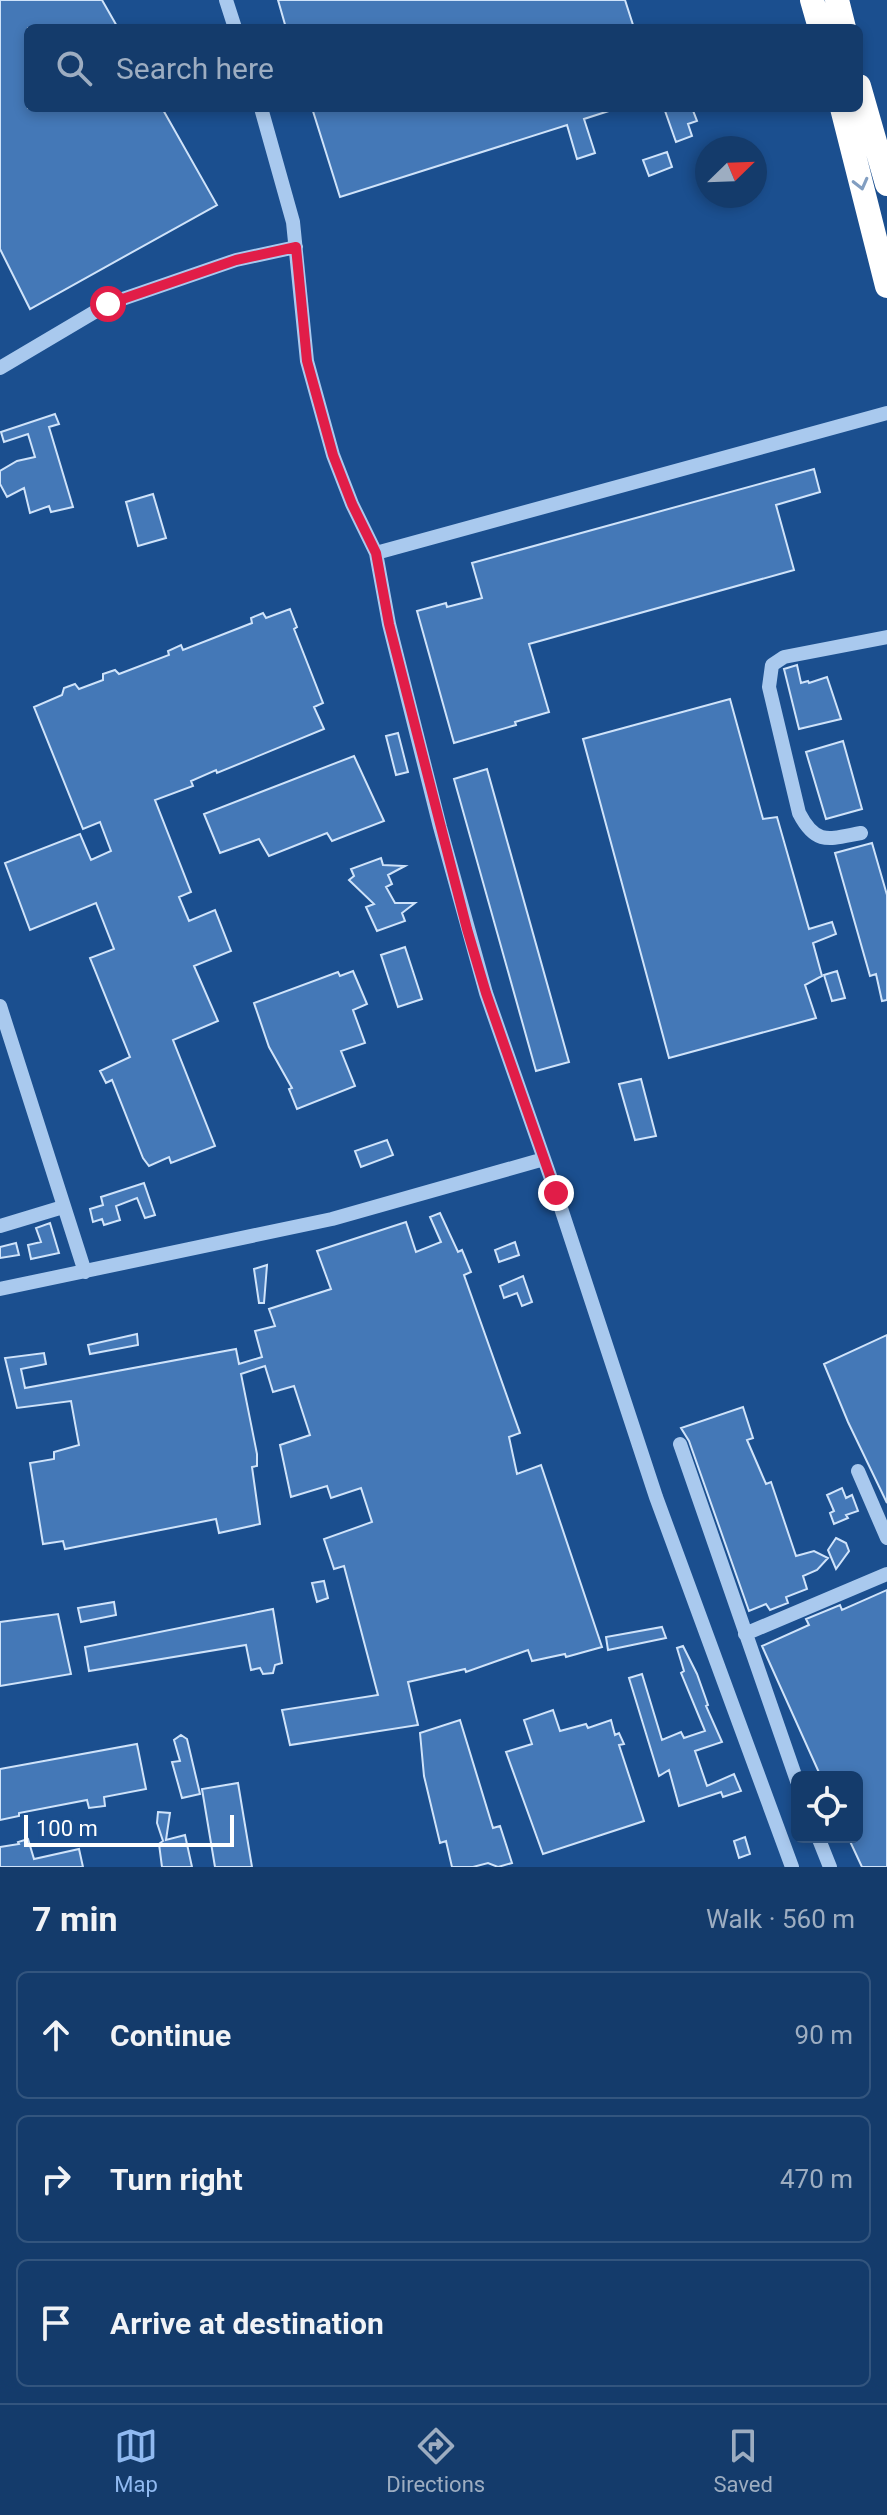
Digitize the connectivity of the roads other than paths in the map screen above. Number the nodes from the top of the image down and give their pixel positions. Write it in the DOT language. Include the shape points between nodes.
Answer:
graph roads {
  1 [pos="226,0"];
  2 [pos="812,0"];
  3 [pos="837,0"];
  4 [pos="234,24"];
  5 [pos="819,24"];
  6 [pos="843,24"];
  7 [pos="863,100"];
  8 [pos="262,112"];
  9 [pos="843,112"];
  10 [pos="887,184"];
  11 [pos="296,247"];
  12 [pos="887,286"];
  13 [pos="0,368"];
  14 [pos="887,413"];
  15 [pos="376,553"];
  16 [pos="887,637"];
  17 [pos="861,833"];
  18 [pos="0,1006"];
  19 [pos="544,1159"];
  20 [pos="63,1207"];
  21 [pos="0,1226"];
  22 [pos="85,1272"];
  23 [pos="0,1289"];
  24 [pos="680,1444"];
  25 [pos="858,1471"];
  26 [pos="887,1538"];
  27 [pos="887,1574"];
  28 [pos="745,1634"];
  29 [pos="793,1771"];
  30 [pos="820,1843"];
  31 [pos="792,1867"];
  32 [pos="830,1867"];
  1 -- 4 [label="street"];
  2 -- 5 [label="highway"];
  3 -- 6 [label="highway"];
  7 -- 10 [label="highway"];
  8 -- 11 [label="street"];
  9 -- 12 [label="highway, one-way"];
  11 -- 13 [label="street" via="236,260 108,304"];
  11 -- 15 [label="street" via="307,361 333,455"];
  14 -- 15 [label="street"];
  15 -- 19 [label="street" via="389,624 467,929"];
  16 -- 17 [label="street" via="784,657 772,665 769,687 808,831 825,840"];
  18 -- 20 [label="street"];
  19 -- 22 [label="street" via="332,1219"];
  19 -- 31 [label="street" via="656,1497"];
  20 -- 21 [label="street"];
  20 -- 22 [label="street"];
  22 -- 23 [label="street"];
  24 -- 28 [label="street"];
  25 -- 26 [label="street"];
  27 -- 28 [label="street"];
  28 -- 29 [label="street"];
  30 -- 32 [label="street"];
}
